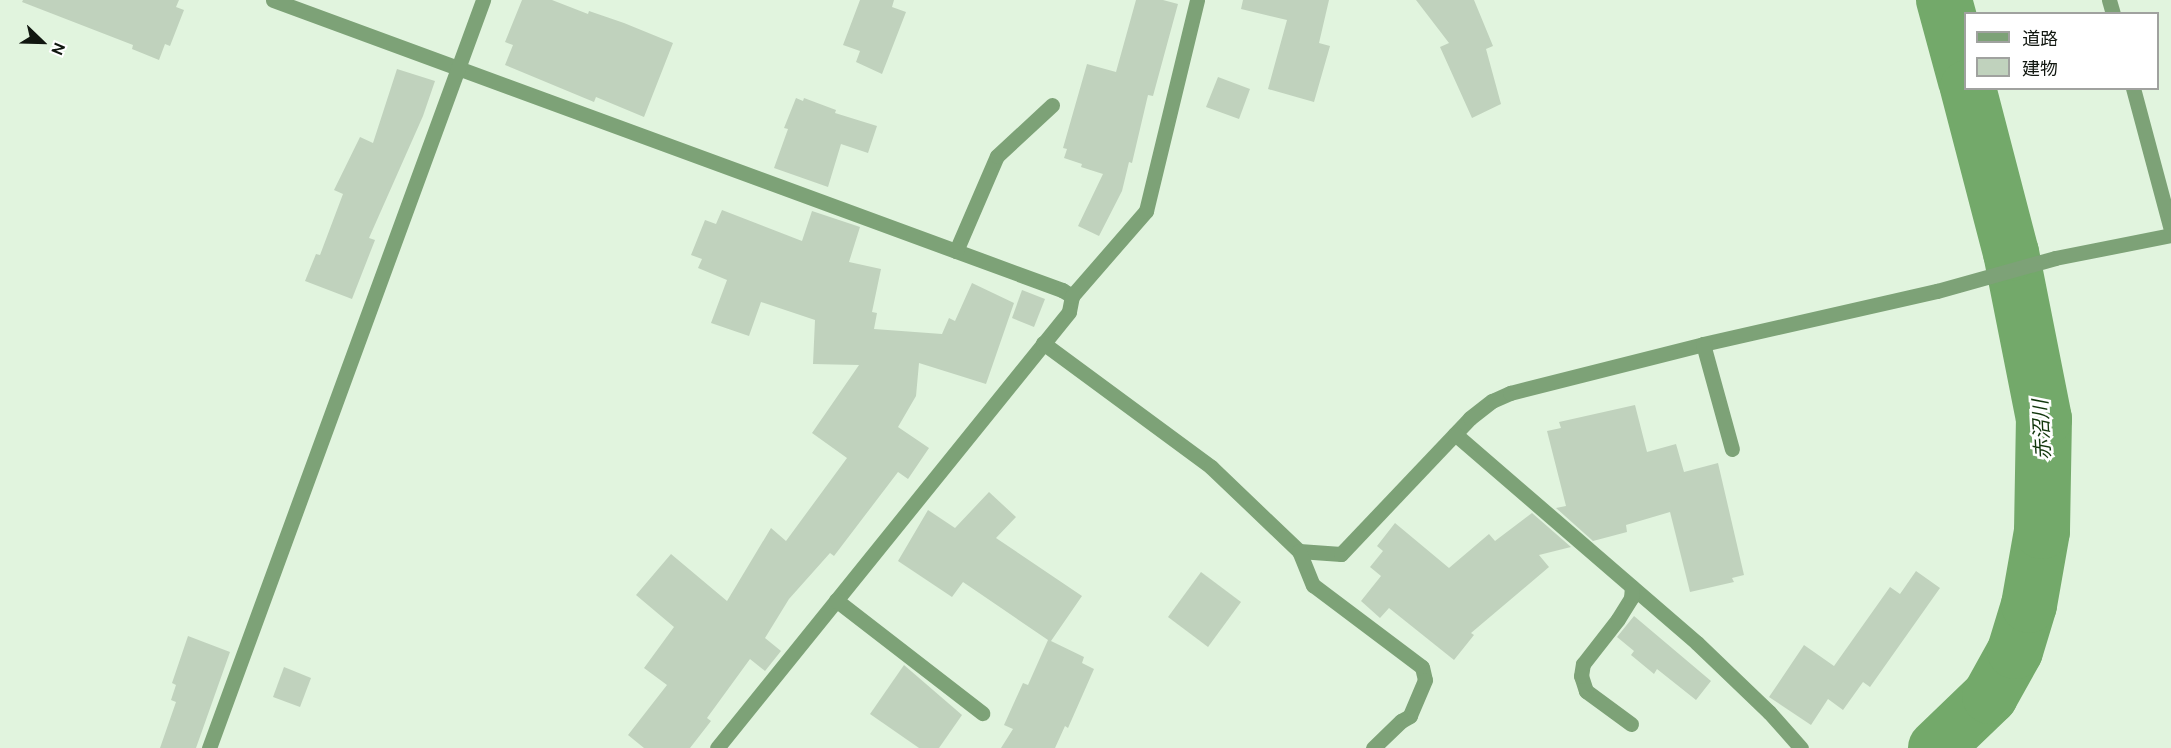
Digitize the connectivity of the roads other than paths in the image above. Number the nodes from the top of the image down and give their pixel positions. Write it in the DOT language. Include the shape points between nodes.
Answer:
graph roads {
  1 [pos="273,0"];
  2 [pos="483,0"];
  3 [pos="1197,0"];
  4 [pos="459,68"];
  5 [pos="2134,90"];
  6 [pos="1052,105"];
  7 [pos="2171,230"];
  8 [pos="2171,235"];
  9 [pos="956,251"];
  10 [pos="1072,296"];
  11 [pos="1043,343"];
  12 [pos="1703,344"];
  13 [pos="1455,434"];
  14 [pos="1732,448"];
  15 [pos="1299,551"];
  16 [pos="1632,587"];
  17 [pos="836,600"];
  18 [pos="982,713"];
  19 [pos="1631,724"];
  20 [pos="209,748"];
  21 [pos="717,748"];
  22 [pos="1373,748"];
  23 [pos="1801,748"];
  1 -- 4 [label="street"];
  2 -- 4 [label="street"];
  3 -- 10 [label="street" via="1146,211"];
  4 -- 9 [label="street"];
  4 -- 20 [label="street"];
  5 -- 7 [label="street"];
  6 -- 9 [label="street" via="997,156"];
  8 -- 12 [label="street" via="2055,258 1937,291"];
  9 -- 10 [label="street"];
  10 -- 11 [label="street" via="1069,312"];
  11 -- 15 [label="street" via="1211,467"];
  11 -- 17 [label="street"];
  12 -- 13 [label="street" via="1510,393 1492,401"];
  12 -- 14 [label="street"];
  13 -- 15 [label="street" via="1341,554"];
  13 -- 16 [label="street"];
  15 -- 22 [label="street" via="1313,585 1422,667 1425,680 1410,716"];
  16 -- 19 [label="street" via="1631,598 1583,664 1581,676 1586,690"];
  16 -- 23 [label="street" via="1712,657"];
  17 -- 18 [label="street"];
  17 -- 21 [label="street"];
}
